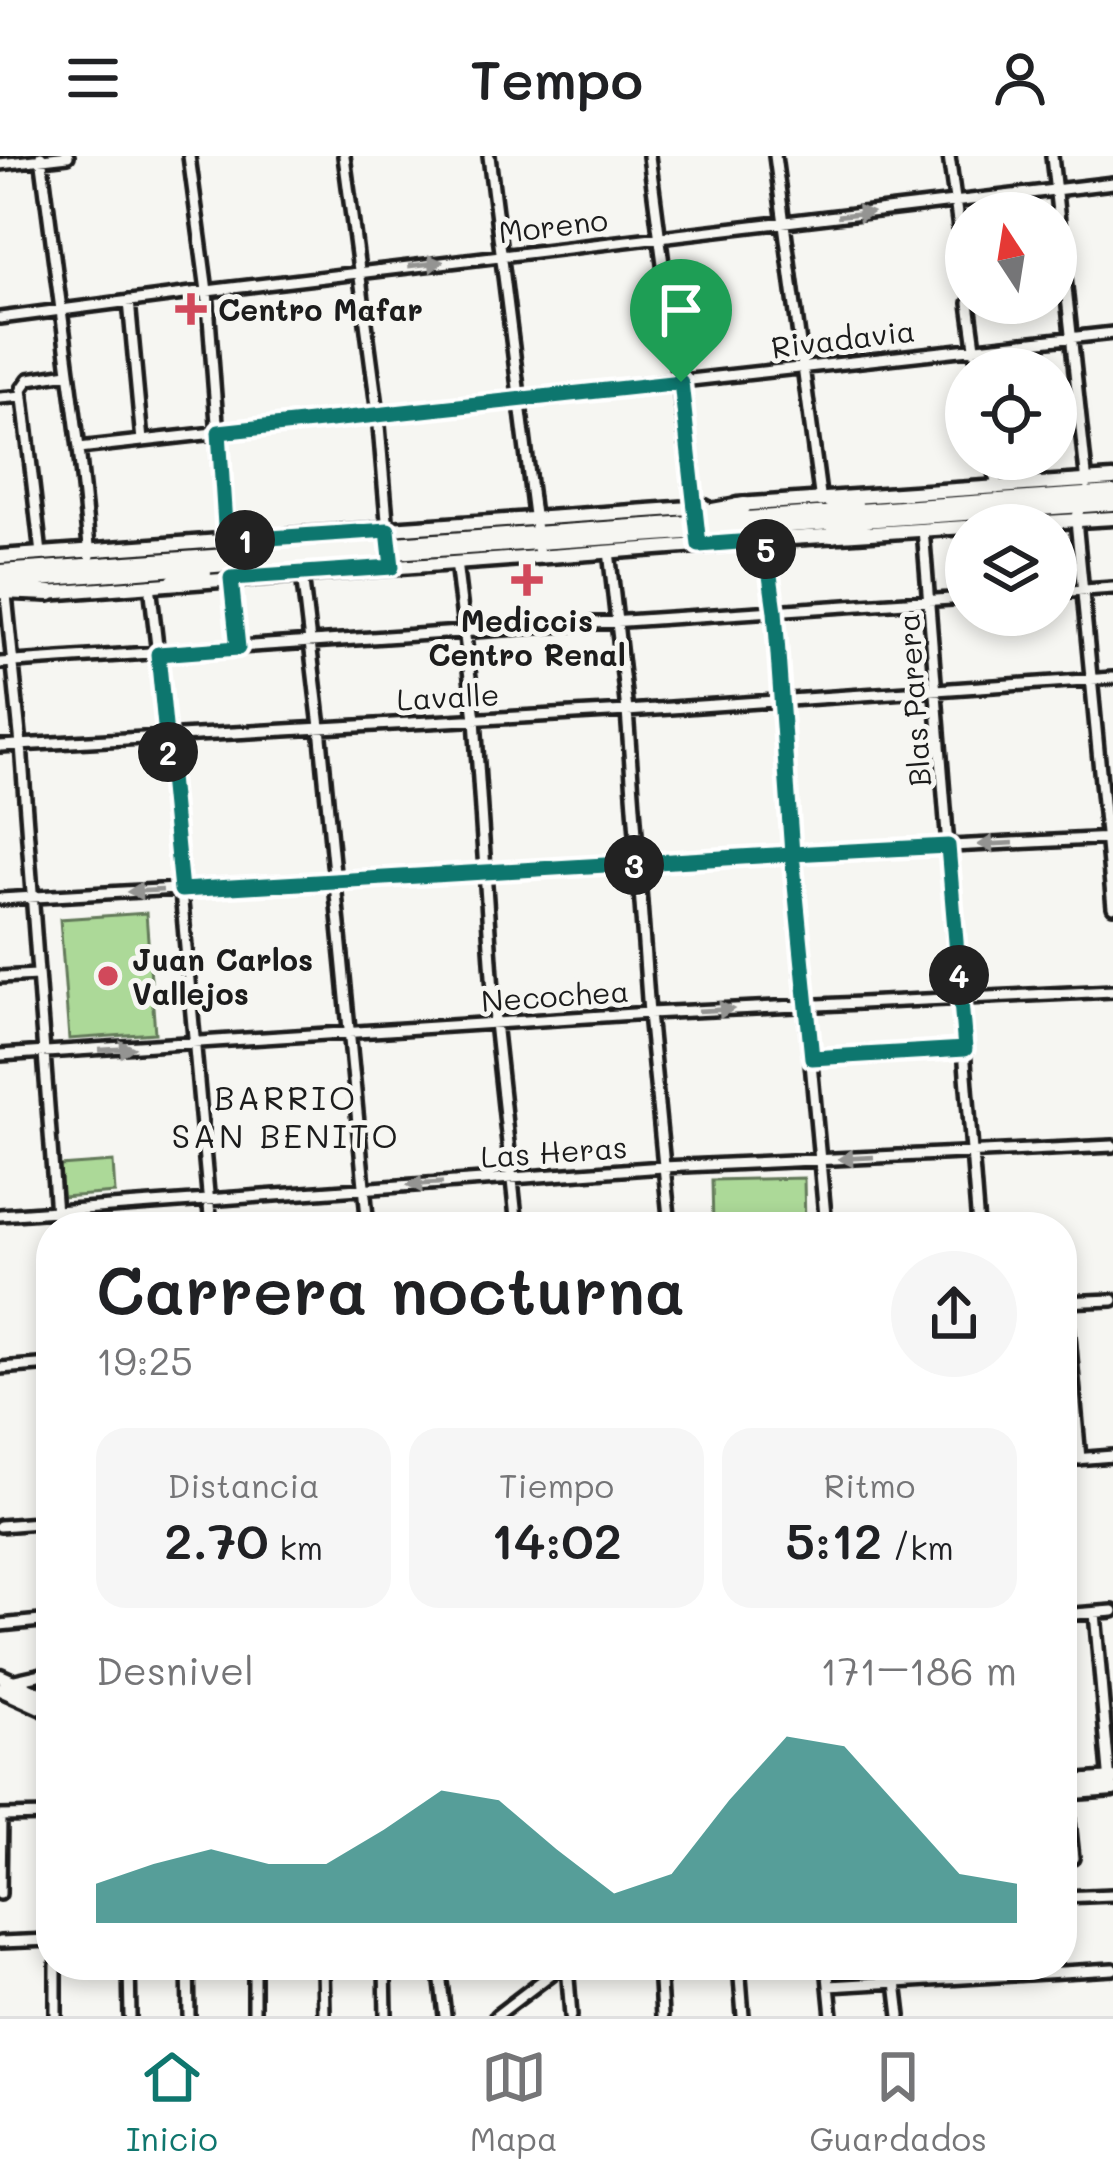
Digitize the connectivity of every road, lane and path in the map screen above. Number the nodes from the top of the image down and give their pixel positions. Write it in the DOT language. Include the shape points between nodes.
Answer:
graph roads {
  1 [pos="68,156"];
  2 [pos="189,156"];
  3 [pos="344,156"];
  4 [pos="490,156"];
  5 [pos="649,156"];
  6 [pos="775,156"];
  7 [pos="949,156"];
  8 [pos="1052,156"];
  9 [pos="41,158"];
  10 [pos="0,164"];
  11 [pos="1113,183"];
  12 [pos="1056,190"];
  13 [pos="955,192"];
  14 [pos="1040,192"];
  15 [pos="945,203"];
  16 [pos="784,221"];
  17 [pos="661,236"];
  18 [pos="502,255"];
  19 [pos="359,272"];
  20 [pos="207,291"];
  21 [pos="129,301"];
  22 [pos="60,311"];
  23 [pos="0,318"];
  24 [pos="971,324"];
  25 [pos="1113,333"];
  26 [pos="1071,337"];
  27 [pos="974,347"];
  28 [pos="803,367"];
  29 [pos="68,374"];
  30 [pos="681,382"];
  31 [pos="23,396"];
  32 [pos="0,398"];
  33 [pos="521,400"];
  34 [pos="378,414"];
  35 [pos="219,432"];
  36 [pos="142,441"];
  37 [pos="79,448"];
  38 [pos="1113,479"];
  39 [pos="1113,493"];
  40 [pos="1082,500"];
  41 [pos="1113,503"];
  42 [pos="1048,504"];
  43 [pos="1048,504"];
  44 [pos="745,505"];
  45 [pos="945,509"];
  46 [pos="945,511"];
  47 [pos="945,513"];
  48 [pos="1113,518"];
  49 [pos="824,520"];
  50 [pos="697,527"];
  51 [pos="945,527"];
  52 [pos="923,529"];
  53 [pos="298,536"];
  54 [pos="538,537"];
  55 [pos="605,539"];
  56 [pos="757,540"];
  57 [pos="226,541"];
  58 [pos="390,548"];
  59 [pos="40,554"];
  60 [pos="153,559"];
  61 [pos="456,562"];
  62 [pos="0,565"];
  63 [pos="303,566"];
  64 [pos="89,568"];
  65 [pos="231,578"];
  66 [pos="173,582"];
  67 [pos="150,584"];
  68 [pos="1113,588"];
  69 [pos="1077,590"];
  70 [pos="1082,590"];
  71 [pos="2,591"];
  72 [pos="50,593"];
  73 [pos="945,599"];
  74 [pos="929,600"];
  75 [pos="775,611"];
  76 [pos="616,621"];
  77 [pos="466,632"];
  78 [pos="312,643"];
  79 [pos="238,648"];
  80 [pos="158,654"];
  81 [pos="14,662"];
  82 [pos="0,663"];
  83 [pos="1113,679"];
  84 [pos="1090,680"];
  85 [pos="937,690"];
  86 [pos="781,700"];
  87 [pos="627,711"];
  88 [pos="475,719"];
  89 [pos="320,727"];
  90 [pos="166,735"];
  91 [pos="21,745"];
  92 [pos="0,746"];
  93 [pos="1109,839"];
  94 [pos="948,846"];
  95 [pos="792,854"];
  96 [pos="638,865"];
  97 [pos="484,873"];
  98 [pos="335,880"];
  99 [pos="181,890"];
  100 [pos="32,898"];
  101 [pos="0,899"];
  102 [pos="1113,907"];
  103 [pos="37,975"];
  104 [pos="0,977"];
  105 [pos="1113,991"];
  106 [pos="962,998"];
  107 [pos="808,1006"];
  108 [pos="650,1013"];
  109 [pos="495,1022"];
  110 [pos="350,1032"];
  111 [pos="194,1044"];
  112 [pos="965,1049"];
  113 [pos="43,1054"];
  114 [pos="0,1055"];
  115 [pos="812,1058"];
  116 [pos="1113,1146"];
  117 [pos="973,1153"];
  118 [pos="821,1160"];
  119 [pos="663,1167"];
  120 [pos="513,1179"];
  121 [pos="365,1188"];
  122 [pos="208,1200"];
  123 [pos="56,1211"];
  124 [pos="36,1212"];
  125 [pos="42,1212"];
  126 [pos="209,1212"];
  127 [pos="367,1212"];
  128 [pos="516,1212"];
  129 [pos="668,1212"];
  130 [pos="825,1212"];
  131 [pos="977,1212"];
  132 [pos="0,1215"];
  133 [pos="1113,1300"];
  134 [pos="1077,1301"];
  135 [pos="36,1365"];
  136 [pos="0,1368"];
  137 [pos="1077,1438"];
  138 [pos="1113,1456"];
  139 [pos="1079,1459"];
  140 [pos="36,1523"];
  141 [pos="0,1526"];
  142 [pos="1113,1611"];
  143 [pos="1095,1612"];
  144 [pos="1077,1614"];
  145 [pos="36,1621"];
  146 [pos="0,1625"];
  147 [pos="36,1675"];
  148 [pos="4,1682"];
  149 [pos="36,1694"];
  150 [pos="36,1702"];
  151 [pos="1111,1784"];
  152 [pos="1077,1788"];
  153 [pos="36,1815"];
  154 [pos="1,1816"];
  155 [pos="1,1868"];
  156 [pos="0,1894"];
  157 [pos="1113,1895"];
  158 [pos="1077,1897"];
  159 [pos="36,1941"];
  160 [pos="0,1942"];
  161 [pos="1113,1969"];
  162 [pos="1077,1971"];
  163 [pos="56,1980"];
  164 [pos="129,1980"];
  165 [pos="188,1980"];
  166 [pos="254,1980"];
  167 [pos="323,1980"];
  168 [pos="385,1980"];
  169 [pos="441,1980"];
  170 [pos="545,1980"];
  171 [pos="567,1980"];
  172 [pos="659,1980"];
  173 [pos="740,1980"];
  174 [pos="828,1980"];
  175 [pos="896,1980"];
  176 [pos="942,1980"];
  177 [pos="896,1983"];
  178 [pos="829,1986"];
  179 [pos="56,2016"];
  180 [pos="130,2016"];
  181 [pos="189,2016"];
  182 [pos="254,2016"];
  183 [pos="324,2016"];
  184 [pos="386,2016"];
  185 [pos="445,2016"];
  186 [pos="496,2016"];
  187 [pos="571,2016"];
  188 [pos="662,2016"];
  189 [pos="743,2016"];
  190 [pos="832,2016"];
  191 [pos="900,2016"];
  1 -- 9 [label="street"];
  2 -- 20 [label="street"];
  3 -- 19 [label="street"];
  4 -- 18 [label="street"];
  5 -- 17 [label="street"];
  6 -- 16 [label="street"];
  7 -- 13 [label="street"];
  8 -- 12 [label="street"];
  9 -- 10 [label="street"];
  9 -- 22 [label="street"];
  11 -- 12 [label="street, Moreno"];
  12 -- 14 [label="street, Moreno"];
  12 -- 26 [label="street"];
  16 -- 15 [label="street, Moreno, one-way"];
  16 -- 17 [label="street, Moreno"];
  16 -- 28 [label="street"];
  17 -- 18 [label="street, Moreno"];
  17 -- 30 [label="street"];
  19 -- 18 [label="street, Moreno, one-way"];
  18 -- 33 [label="street"];
  19 -- 20 [label="street, Moreno"];
  19 -- 34 [label="street"];
  20 -- 21 [label="street, Moreno"];
  20 -- 35 [label="street"];
  21 -- 22 [label="street, Moreno"];
  21 -- 36 [label="street"];
  22 -- 23 [label="street, Moreno"];
  22 -- 29 [label="street"];
  24 -- 27 [label="street"];
  25 -- 26 [label="street, Rivadavia"];
  26 -- 27 [label="street, Rivadavia"];
  26 -- 40 [label="street"];
  27 -- 28 [label="street, Rivadavia"];
  28 -- 30 [label="street, Rivadavia"];
  28 -- 49 [label="street"];
  29 -- 31 [label="street" via="29,379"];
  29 -- 37 [label="street"];
  30 -- 33 [label="street, Rivadavia"];
  30 -- 50 [label="street"];
  31 -- 32 [label="street"];
  31 -- 59 [label="street"];
  33 -- 34 [label="street, Rivadavia"];
  33 -- 54 [label="street"];
  34 -- 35 [label="street, Rivadavia"];
  34 -- 58 [label="street"];
  35 -- 36 [label="street, Rivadavia"];
  35 -- 57 [label="street"];
  36 -- 37 [label="street, Rivadavia"];
  37 -- 64 [label="street"];
  38 -- 40 [label="main road"];
  39 -- 40 [label="highway"];
  40 -- 41 [label="highway"];
  40 -- 42 [label="highway"];
  40 -- 43 [label="main road"];
  40 -- 48 [label="main road"];
  40 -- 70 [label="street"];
  44 -- 49 [label="main road"];
  44 -- 50 [label="highway"];
  45 -- 49 [label="highway" via="852,504"];
  46 -- 49 [label="highway" via="855,529"];
  47 -- 49 [label="main road"];
  49 -- 50 [label="highway"];
  49 -- 52 [label="main road"];
  49 -- 56 [label="highway"];
  50 -- 54 [label="main road"];
  50 -- 55 [label="highway"];
  50 -- 55 [label="highway"];
  50 -- 56 [label="highway"];
  51 -- 52 [label="main road"];
  52 -- 74 [label="street, Blas Parera"];
  53 -- 57 [label="main road"];
  53 -- 58 [label="main road"];
  53 -- 60 [label="highway"];
  54 -- 55 [label="highway"];
  54 -- 58 [label="highway"];
  54 -- 61 [label="main road"];
  55 -- 76 [label="street"];
  56 -- 75 [label="street"];
  57 -- 64 [label="main road"];
  58 -- 60 [label="highway"];
  58 -- 61 [label="main road"];
  58 -- 63 [label="highway"];
  59 -- 62 [label="main road"];
  59 -- 64 [label="main road"];
  60 -- 64 [label="highway"];
  61 -- 77 [label="street"];
  62 -- 64 [label="highway"];
  63 -- 64 [label="highway"];
  63 -- 65 [label="main road"];
  63 -- 66 [label="highway"];
  63 -- 78 [label="street"];
  64 -- 67 [label="main road"];
  64 -- 71 [label="highway"];
  64 -- 72 [label="main road"];
  65 -- 66 [label="main road"];
  65 -- 79 [label="street"];
  66 -- 67 [label="main road"];
  67 -- 80 [label="street"];
  68 -- 70 [label="street"];
  69 -- 70 [label="street"];
  70 -- 84 [label="street"];
  71 -- 72 [label="highway"];
  71 -- 81 [label="street"];
  73 -- 74 [label="street"];
  74 -- 75 [label="street"];
  74 -- 85 [label="street, Blas Parera"];
  75 -- 76 [label="street"];
  75 -- 86 [label="street"];
  76 -- 77 [label="street"];
  76 -- 87 [label="street"];
  77 -- 78 [label="street"];
  77 -- 88 [label="street"];
  78 -- 79 [label="street"];
  78 -- 89 [label="street"];
  79 -- 80 [label="street"];
  80 -- 81 [label="street"];
  80 -- 90 [label="street"];
  81 -- 82 [label="street"];
  81 -- 91 [label="street"];
  83 -- 84 [label="street, Lavalle"];
  84 -- 85 [label="street, Lavalle"];
  84 -- 93 [label="street"];
  85 -- 86 [label="street, Lavalle"];
  85 -- 94 [label="street, Blas Parera"];
  86 -- 87 [label="street, Lavalle"];
  86 -- 95 [label="street"];
  87 -- 88 [label="street, Lavalle"];
  87 -- 96 [label="street"];
  88 -- 89 [label="street, Lavalle"];
  88 -- 97 [label="street"];
  89 -- 90 [label="street, Lavalle"];
  89 -- 98 [label="street"];
  90 -- 91 [label="street, Lavalle"];
  90 -- 99 [label="street"];
  91 -- 92 [label="street, Lavalle"];
  91 -- 100 [label="street"];
  93 -- 94 [label="street, one-way"];
  93 -- 102 [label="street"];
  94 -- 95 [label="street"];
  94 -- 106 [label="street, Blas Parera"];
  95 -- 96 [label="street"];
  95 -- 107 [label="street"];
  96 -- 97 [label="street"];
  96 -- 108 [label="street"];
  97 -- 98 [label="street"];
  97 -- 109 [label="street"];
  98 -- 99 [label="street"];
  98 -- 110 [label="street"];
  99 -- 100 [label="street, one-way"];
  99 -- 111 [label="street"];
  100 -- 101 [label="street"];
  100 -- 103 [label="street"];
  103 -- 104 [label="street"];
  103 -- 113 [label="street"];
  105 -- 106 [label="street, Necochea"];
  106 -- 107 [label="street, Necochea"];
  106 -- 112 [label="street, Blas Parera"];
  108 -- 107 [label="street, Necochea, one-way"];
  107 -- 115 [label="street"];
  108 -- 109 [label="street, Necochea"];
  108 -- 119 [label="street"];
  109 -- 110 [label="street, Necochea"];
  109 -- 120 [label="street"];
  110 -- 111 [label="street, Necochea"];
  110 -- 121 [label="street"];
  113 -- 111 [label="street, Necochea, one-way"];
  111 -- 122 [label="street"];
  112 -- 115 [label="street"];
  112 -- 117 [label="street, Blas Parera"];
  113 -- 114 [label="street, Necochea"];
  113 -- 123 [label="street"];
  115 -- 118 [label="street"];
  116 -- 117 [label="street, Las Heras"];
  117 -- 118 [label="street, Las Heras, one-way"];
  117 -- 131 [label="street, Blas Parera"];
  118 -- 119 [label="street, Las Heras"];
  118 -- 130 [label="street"];
  119 -- 120 [label="street, Las Heras"];
  119 -- 129 [label="street"];
  120 -- 121 [label="street, Las Heras, one-way"];
  120 -- 128 [label="street"];
  121 -- 122 [label="street, Las Heras"];
  121 -- 127 [label="street"];
  122 -- 123 [label="street, Las Heras"];
  122 -- 126 [label="street"];
  123 -- 125 [label="street, Las Heras"];
  124 -- 132 [label="street, Las Heras"];
  133 -- 134 [label="street"];
  135 -- 136 [label="street"];
  137 -- 139 [label="street"];
  138 -- 139 [label="street"];
  140 -- 141 [label="street"];
  142 -- 143 [label="street"];
  143 -- 144 [label="street"];
  143 -- 151 [label="street"];
  145 -- 146 [label="street"];
  147 -- 148 [label="street"];
  148 -- 149 [label="main road"];
  148 -- 150 [label="main road"];
  151 -- 152 [label="main road"];
  153 -- 154 [label="street"];
  154 -- 155 [label="street"];
  155 -- 156 [label="street"];
  157 -- 158 [label="street"];
  159 -- 160 [label="street"];
  161 -- 162 [label="street"];
  163 -- 179 [label="street"];
  164 -- 180 [label="street"];
  165 -- 181 [label="street"];
  166 -- 182 [label="street"];
  167 -- 183 [label="street"];
  168 -- 184 [label="street"];
  169 -- 185 [label="street"];
  170 -- 186 [label="street"];
  171 -- 187 [label="street"];
  172 -- 188 [label="street"];
  173 -- 189 [label="street"];
  174 -- 178 [label="street"];
  175 -- 177 [label="street"];
  176 -- 177 [label="street"];
  177 -- 178 [label="street"];
  177 -- 191 [label="street"];
  178 -- 190 [label="street"];
}
